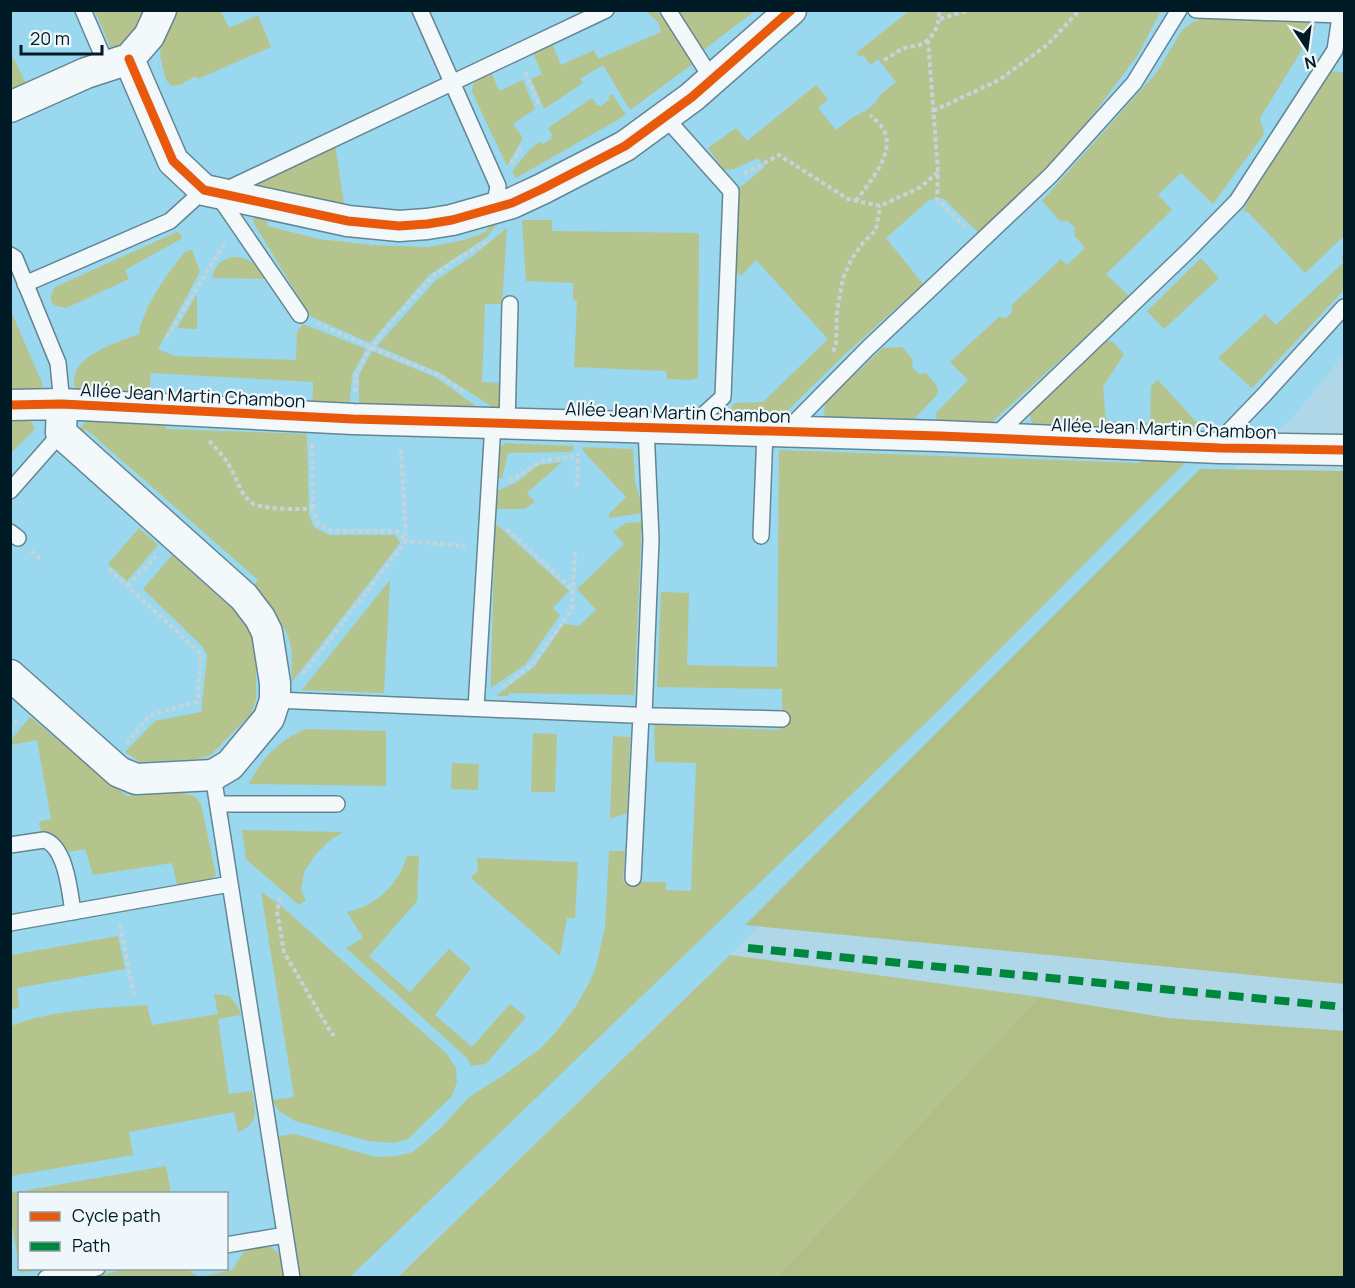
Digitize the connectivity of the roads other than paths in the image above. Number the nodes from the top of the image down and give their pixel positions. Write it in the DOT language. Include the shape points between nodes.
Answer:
graph roads {
  1 [pos="83,10"];
  2 [pos="161,10"];
  3 [pos="420,10"];
  4 [pos="606,10"];
  5 [pos="668,10"];
  6 [pos="791,10"];
  7 [pos="1179,10"];
  8 [pos="1196,10"];
  9 [pos="1341,13"];
  10 [pos="118,63"];
  11 [pos="712,80"];
  12 [pos="452,84"];
  13 [pos="10,108"];
  14 [pos="665,117"];
  15 [pos="211,192"];
  16 [pos="492,223"];
  17 [pos="10,255"];
  18 [pos="25,284"];
  19 [pos="510,304"];
  20 [pos="1344,307"];
  21 [pos="300,315"];
  22 [pos="10,405"];
  23 [pos="62,419"];
  24 [pos="500,424"];
  25 [pos="646,428"];
  26 [pos="688,429"];
  27 [pos="775,431"];
  28 [pos="992,439"];
  29 [pos="1214,447"];
  30 [pos="1344,450"];
  31 [pos="10,491"];
  32 [pos="761,536"];
  33 [pos="10,675"];
  34 [pos="278,700"];
  35 [pos="476,708"];
  36 [pos="642,715"];
  37 [pos="782,718"];
  38 [pos="213,775"];
  39 [pos="218,804"];
  40 [pos="337,804"];
  41 [pos="11,842"];
  42 [pos="633,878"];
  43 [pos="230,884"];
  44 [pos="73,912"];
  45 [pos="10,923"];
  46 [pos="285,1235"];
  47 [pos="228,1245"];
  48 [pos="91,1270"];
  49 [pos="46,1278"];
  50 [pos="292,1278"];
  1 -- 10 [label="lane"];
  2 -- 10 [label="street" via="149,36"];
  3 -- 12 [label="lane"];
  4 -- 12 [label="lane"];
  5 -- 11 [label="lane"];
  6 -- 11 [label="street"];
  7 -- 27 [label="lane" via="1134,83 1051,175"];
  8 -- 9 [label="lane"];
  9 -- 28 [label="lane" via="1335,50 1237,201"];
  10 -- 13 [label="street" via="86,73"];
  10 -- 15 [label="street" via="173,161"];
  11 -- 14 [label="street"];
  12 -- 15 [label="lane"];
  12 -- 16 [label="lane" via="498,186"];
  14 -- 16 [label="street" via="625,146 512,203"];
  14 -- 26 [label="lane" via="731,191 723,397"];
  15 -- 16 [label="street" via="348,221 399,226 452,220"];
  15 -- 18 [label="lane" via="170,221"];
  15 -- 21 [label="lane"];
  17 -- 18 [label="lane" via="15,258"];
  18 -- 23 [label="lane" via="58,363"];
  19 -- 24 [label="lane"];
  20 -- 29 [label="lane"];
  22 -- 23 [label="street, Allée Jean Martin Chambon"];
  23 -- 24 [label="street, Allée Jean Martin Chambon" via="179,411"];
  23 -- 31 [label="lane"];
  23 -- 34 [label="street" via="176,535 244,597 267,632"];
  24 -- 25 [label="street, Allée Jean Martin Chambon"];
  24 -- 35 [label="lane" via="489,489"];
  25 -- 26 [label="street, Allée Jean Martin Chambon"];
  25 -- 36 [label="lane" via="651,539"];
  26 -- 27 [label="street, Allée Jean Martin Chambon"];
  27 -- 28 [label="street, Allée Jean Martin Chambon"];
  27 -- 32 [label="lane"];
  28 -- 29 [label="street, Allée Jean Martin Chambon"];
  29 -- 30 [label="street, Allée Jean Martin Chambon"];
  33 -- 38 [label="street" via="119,772 136,779"];
  34 -- 35 [label="lane"];
  34 -- 38 [label="street" via="269,718 230,765"];
  35 -- 36 [label="lane"];
  36 -- 37 [label="lane"];
  36 -- 42 [label="lane"];
  38 -- 39 [label="lane"];
  39 -- 40 [label="lane"];
  39 -- 43 [label="lane"];
  41 -- 44 [label="lane" via="50,841 66,872"];
  43 -- 44 [label="lane"];
  43 -- 46 [label="lane"];
  44 -- 45 [label="lane"];
  46 -- 47 [label="lane"];
  46 -- 50 [label="lane"];
  48 -- 49 [label="lane"];
}
